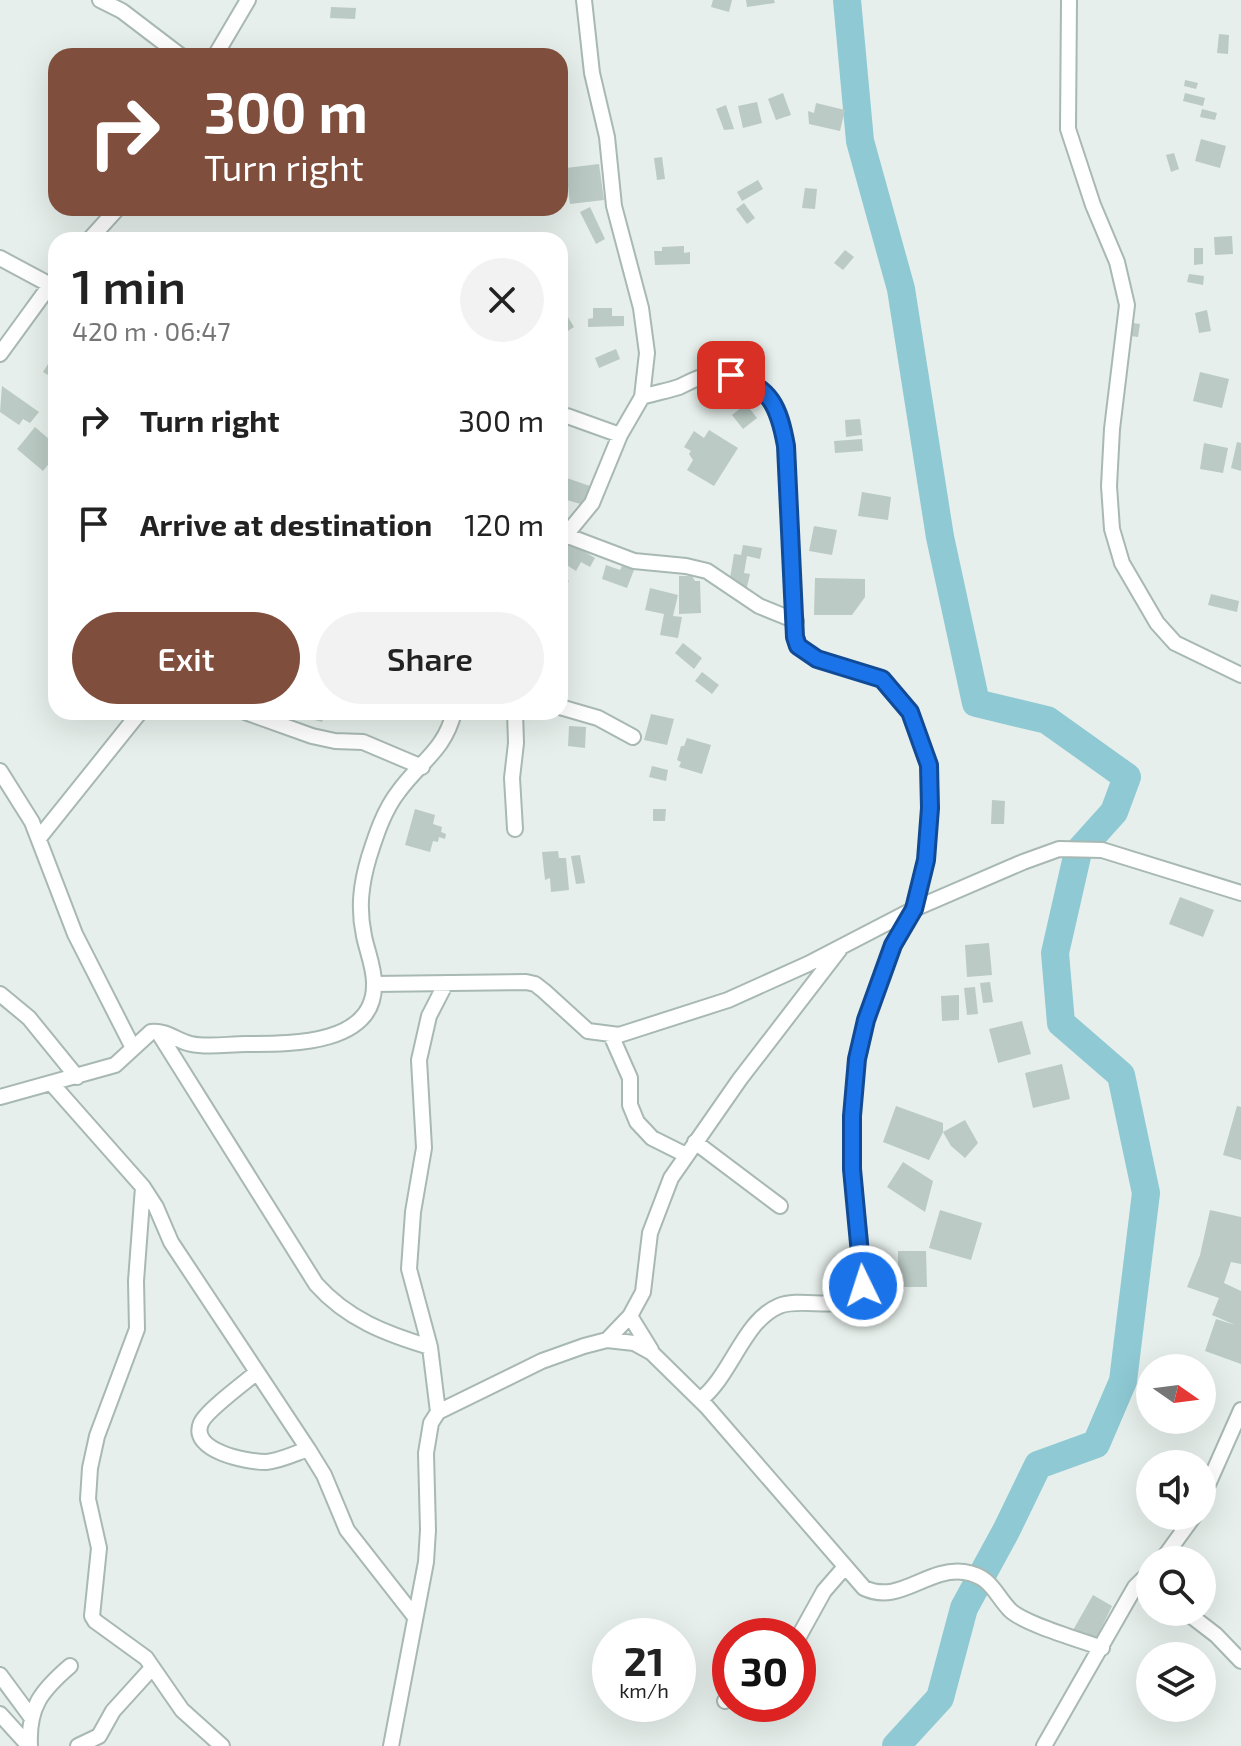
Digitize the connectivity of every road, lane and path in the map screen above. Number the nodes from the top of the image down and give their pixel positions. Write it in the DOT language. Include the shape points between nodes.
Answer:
graph roads {
  1 [pos="100,0"];
  2 [pos="248,0"];
  3 [pos="584,0"];
  4 [pos="1069,0"];
  5 [pos="171,48"];
  6 [pos="220,48"];
  7 [pos="111,216"];
  8 [pos="96,232"];
  9 [pos="0,258"];
  10 [pos="48,280"];
  11 [pos="48,291"];
  12 [pos="0,354"];
  13 [pos="642,397"];
  14 [pos="568,416"];
  15 [pos="620,435"];
  16 [pos="568,530"];
  17 [pos="568,539"];
  18 [pos="796,621"];
  19 [pos="1241,675"];
  20 [pos="568,709"];
  21 [pos="134,720"];
  22 [pos="267,720"];
  23 [pos="451,720"];
  24 [pos="515,720"];
  25 [pos="633,737"];
  26 [pos="422,767"];
  27 [pos="0,771"];
  28 [pos="515,829"];
  29 [pos="39,838"];
  30 [pos="1241,893"];
  31 [pos="914,909"];
  32 [pos="842,947"];
  33 [pos="446,983"];
  34 [pos="374,984"];
  35 [pos="0,994"];
  36 [pos="157,1031"];
  37 [pos="611,1035"];
  38 [pos="133,1048"];
  39 [pos="77,1077"];
  40 [pos="52,1084"];
  41 [pos="0,1097"];
  42 [pos="690,1148"];
  43 [pos="143,1187"];
  44 [pos="780,1206"];
  45 [pos="630,1316"];
  46 [pos="607,1340"];
  47 [pos="430,1347"];
  48 [pos="652,1353"];
  49 [pos="256,1373"];
  50 [pos="700,1400"];
  51 [pos="1241,1410"];
  52 [pos="438,1412"];
  53 [pos="1241,1433"];
  54 [pos="1225,1442"];
  55 [pos="308,1449"];
  56 [pos="1216,1464"];
  57 [pos="844,1568"];
  58 [pos="1135,1587"];
  59 [pos="415,1617"];
  60 [pos="809,1618"];
  61 [pos="1204,1626"];
  62 [pos="1102,1648"];
  63 [pos="1241,1661"];
  64 [pos="70,1666"];
  65 [pos="152,1668"];
  66 [pos="0,1675"];
  67 [pos="0,1714"];
  68 [pos="31,1717"];
  69 [pos="30,1746"];
  70 [pos="78,1746"];
  71 [pos="222,1746"];
  72 [pos="391,1746"];
  73 [pos="1044,1746"];
  1 -- 5 [label="street"];
  2 -- 6 [label="street"];
  3 -- 13 [label="street" via="614,206 641,308 647,353"];
  4 -- 19 [label="street" via="1068,129 1117,262 1127,305 1112,429 1112,529 1122,563 1157,623 1175,643"];
  7 -- 8 [label="street"];
  9 -- 10 [label="street"];
  11 -- 12 [label="street"];
  13 -- 15 [label="street"];
  13 -- 18 [label="street" via="700,377 731,375 749,380 772,400 786,446"];
  14 -- 15 [label="street"];
  15 -- 16 [label="street" via="592,503"];
  17 -- 18 [label="street" via="634,561 707,571 759,606"];
  18 -- 31 [label="street" via="795,637 805,653 882,679 910,712 929,765 930,808 926,860"];
  20 -- 25 [label="street"];
  21 -- 29 [label="street"];
  22 -- 26 [label="street" via="312,736 363,742"];
  23 -- 26 [label="street" via="442,744"];
  24 -- 28 [label="street"];
  26 -- 34 [label="street" via="392,800 363,877 361,921"];
  27 -- 29 [label="street"];
  29 -- 38 [label="street" via="75,934"];
  30 -- 31 [label="street" via="1102,850 1059,849"];
  31 -- 32 [label="street"];
  31 -- 50 [label="street" via="893,945 857,1059 852,1169 863,1286 845,1302 777,1307 756,1325 719,1382"];
  32 -- 37 [label="street" via="728,1000"];
  32 -- 42 [label="street"];
  33 -- 34 [label="street"];
  33 -- 37 [label="street" via="535,984 588,1031"];
  33 -- 47 [label="street" via="429,1016 419,1060 424,1148 410,1254 412,1286"];
  34 -- 36 [label="street" via="372,999 355,1023 319,1040 193,1045"];
  35 -- 39 [label="street" via="29,1018"];
  36 -- 38 [label="street"];
  36 -- 47 [label="street" via="316,1284 363,1322"];
  37 -- 42 [label="street" via="630,1078 630,1105 637,1122 652,1138"];
  38 -- 39 [label="street" via="115,1065"];
  39 -- 40 [label="street"];
  40 -- 41 [label="street"];
  40 -- 43 [label="street"];
  42 -- 44 [label="street"];
  42 -- 45 [label="street" via="654,1220 643,1292"];
  43 -- 49 [label="street" via="171,1242"];
  43 -- 65 [label="street" via="137,1329 97,1436 88,1499 99,1548 92,1618 134,1647"];
  45 -- 46 [label="street"];
  45 -- 48 [label="street"];
  46 -- 48 [label="street" via="630,1342"];
  46 -- 52 [label="street" via="542,1361"];
  47 -- 52 [label="street"];
  48 -- 50 [label="street"];
  49 -- 55 [label="street"];
  49 -- 55 [label="street" via="202,1420 200,1439 209,1448 267,1462"];
  50 -- 57 [label="street"];
  51 -- 54 [label="street"];
  52 -- 59 [label="street" via="427,1441 426,1562"];
  53 -- 54 [label="street"];
  54 -- 56 [label="street"];
  55 -- 59 [label="street" via="347,1530"];
  57 -- 60 [label="street"];
  57 -- 62 [label="street" via="864,1588 880,1594 944,1573 979,1576 1023,1618"];
  58 -- 62 [label="street"];
  59 -- 72 [label="street"];
  61 -- 63 [label="street"];
  62 -- 73 [label="street"];
  64 -- 68 [label="street" via="45,1690"];
  65 -- 70 [label="street" via="113,1711 99,1736"];
  65 -- 71 [label="street" via="182,1710"];
  66 -- 68 [label="street"];
  67 -- 69 [label="street"];
  68 -- 69 [label="street"];
}
